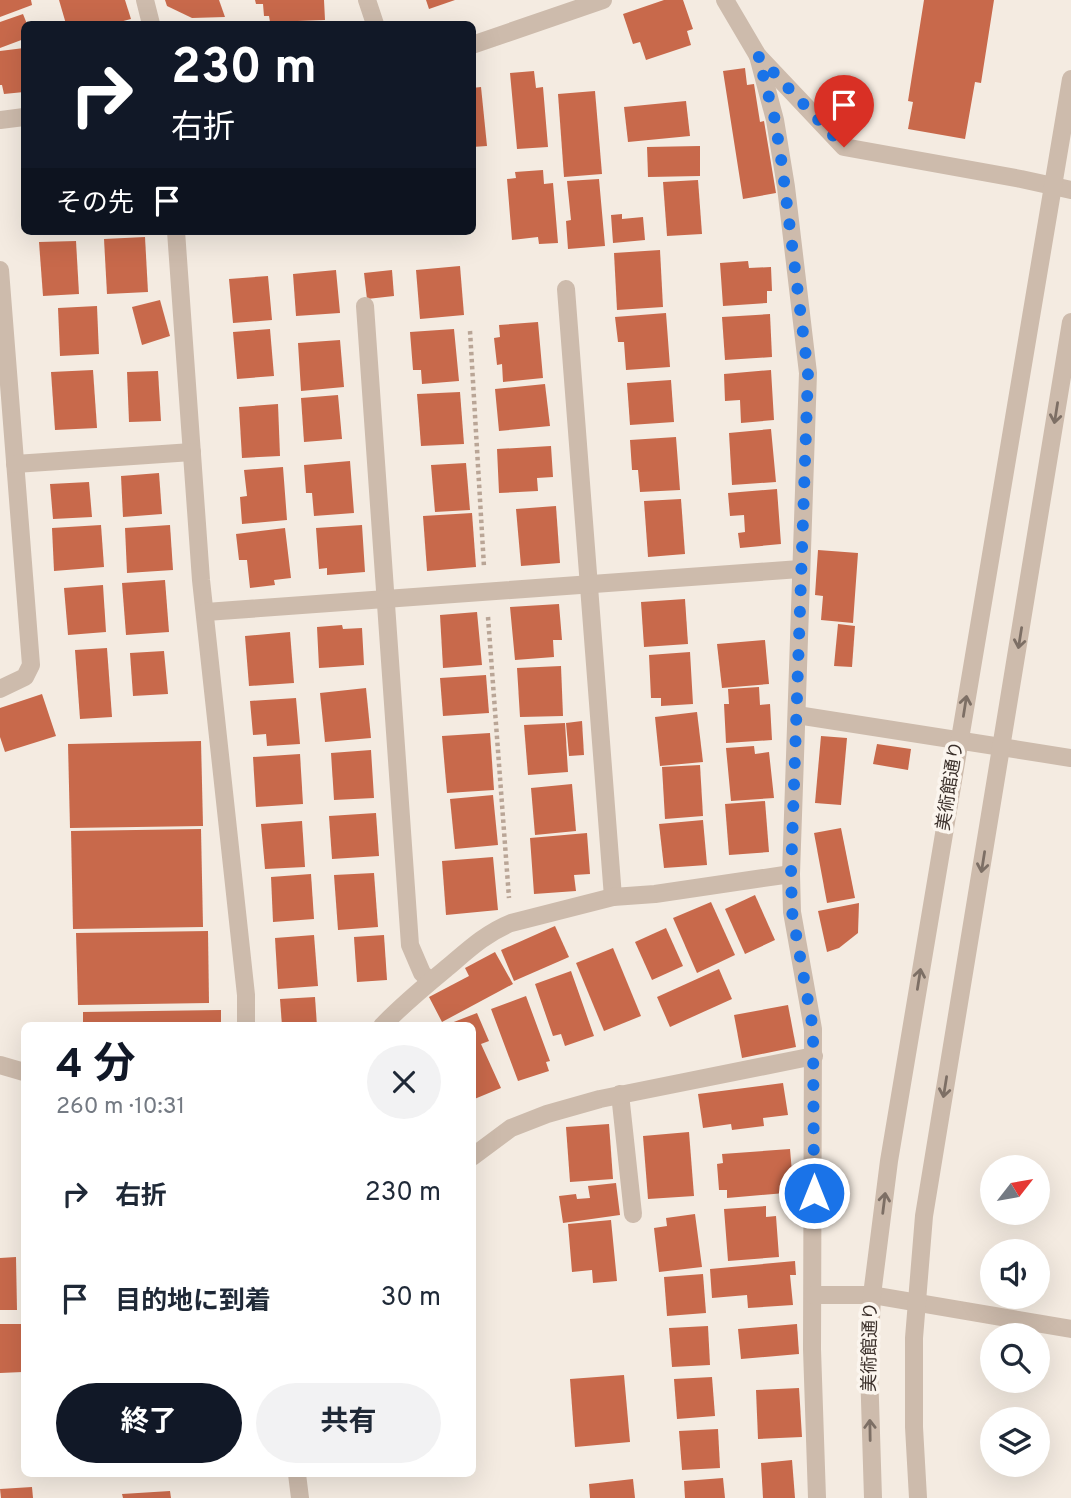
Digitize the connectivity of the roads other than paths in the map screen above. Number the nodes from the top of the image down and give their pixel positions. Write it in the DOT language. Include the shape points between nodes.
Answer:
graph roads {
  1 [pos="145,0"];
  2 [pos="367,0"];
  3 [pos="603,0"];
  4 [pos="724,0"];
  5 [pos="150,21"];
  6 [pos="374,21"];
  7 [pos="476,44"];
  8 [pos="758,56"];
  9 [pos="1071,79"];
  10 [pos="21,117"];
  11 [pos="0,120"];
  12 [pos="1052,186"];
  13 [pos="1071,191"];
  14 [pos="176,235"];
  15 [pos="0,270"];
  16 [pos="566,289"];
  17 [pos="365,306"];
  18 [pos="1071,322"];
  19 [pos="192,452"];
  20 [pos="15,464"];
  21 [pos="800,569"];
  22 [pos="589,585"];
  23 [pos="386,598"];
  24 [pos="206,612"];
  25 [pos="0,689"];
  26 [pos="797,715"];
  27 [pos="959,739"];
  28 [pos="1002,746"];
  29 [pos="1071,758"];
  30 [pos="791,874"];
  31 [pos="613,897"];
  32 [pos="430,981"];
  33 [pos="246,1022"];
  34 [pos="386,1022"];
  35 [pos="814,1056"];
  36 [pos="0,1065"];
  37 [pos="21,1071"];
  38 [pos="620,1094"];
  39 [pos="476,1154"];
  40 [pos="633,1214"];
  41 [pos="813,1295"];
  42 [pos="872,1296"];
  43 [pos="916,1303"];
  44 [pos="1071,1329"];
  45 [pos="297,1477"];
  46 [pos="300,1498"];
  47 [pos="817,1498"];
  48 [pos="873,1498"];
  49 [pos="918,1498"];
  1 -- 5 [label="street"];
  2 -- 6 [label="street"];
  3 -- 7 [label="street"];
  4 -- 8 [label="street"];
  8 -- 12 [label="street" via="850,148"];
  8 -- 21 [label="street" via="784,174 808,373"];
  9 -- 12 [label="street, 美術館通り"];
  10 -- 11 [label="street"];
  12 -- 13 [label="street"];
  27 -- 12 [label="street, 美術館通り, one-way"];
  14 -- 19 [label="street"];
  15 -- 20 [label="street"];
  16 -- 22 [label="street"];
  17 -- 23 [label="street"];
  18 -- 28 [label="street, one-way"];
  19 -- 20 [label="street"];
  19 -- 24 [label="street"];
  20 -- 25 [label="street" via="31,665 25,677"];
  21 -- 22 [label="street"];
  21 -- 26 [label="street"];
  22 -- 23 [label="street"];
  22 -- 31 [label="street"];
  23 -- 24 [label="street"];
  23 -- 32 [label="street" via="410,945"];
  24 -- 33 [label="street"];
  26 -- 27 [label="street"];
  26 -- 30 [label="street"];
  27 -- 28 [label="street"];
  42 -- 27 [label="street, 美術館通り, one-way" via="889,1161"];
  28 -- 29 [label="street"];
  28 -- 43 [label="street, one-way" via="924,1216"];
  30 -- 31 [label="street"];
  30 -- 35 [label="street" via="792,912"];
  31 -- 32 [label="street" via="500,928"];
  32 -- 34 [label="street"];
  35 -- 38 [label="street"];
  35 -- 41 [label="street"];
  36 -- 37 [label="street"];
  38 -- 39 [label="street" via="525,1121"];
  38 -- 40 [label="street"];
  41 -- 42 [label="street"];
  41 -- 47 [label="street"];
  42 -- 43 [label="street"];
  48 -- 42 [label="street, 美術館通り, one-way"];
  43 -- 44 [label="street"];
  43 -- 49 [label="street"];
  45 -- 46 [label="street"];
}
